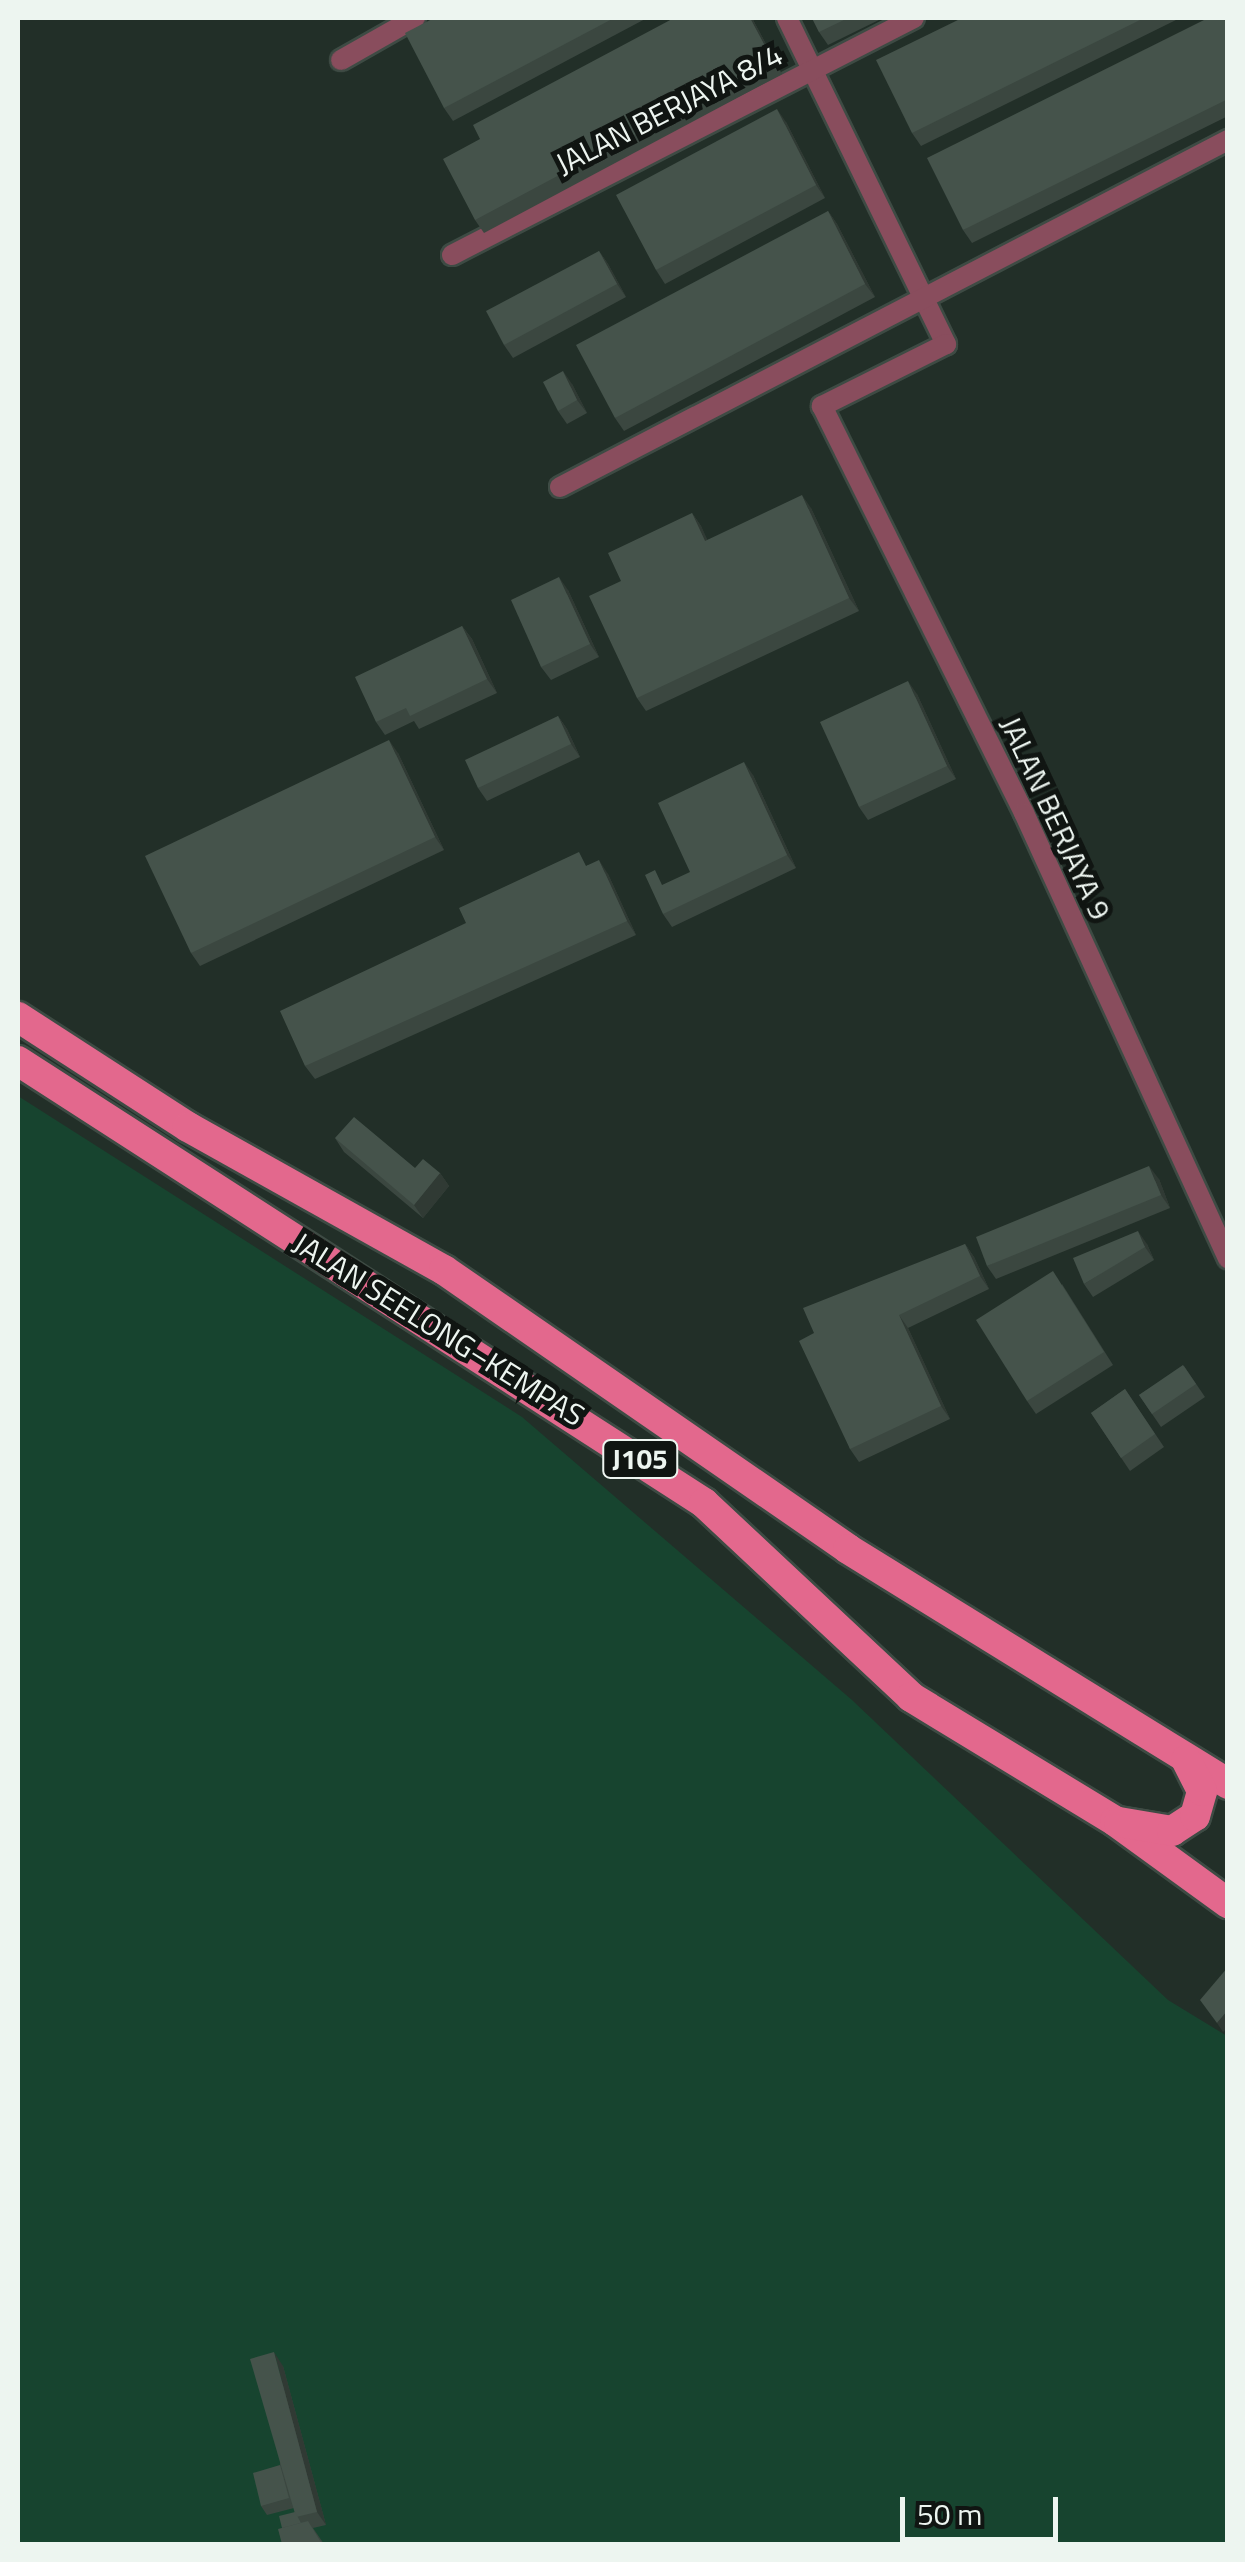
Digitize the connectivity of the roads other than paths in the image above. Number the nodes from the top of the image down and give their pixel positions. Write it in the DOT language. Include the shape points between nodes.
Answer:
graph roads {
  1 [pos="414,18"];
  2 [pos="787,18"];
  3 [pos="914,18"];
  4 [pos="341,60"];
  5 [pos="810,69"];
  6 [pos="1228,140"];
  7 [pos="452,255"];
  8 [pos="921,294"];
  9 [pos="560,487"];
  10 [pos="18,1017"];
  11 [pos="18,1061"];
  12 [pos="1228,1259"];
  13 [pos="1186,1760"];
  14 [pos="1228,1784"];
  15 [pos="1116,1822"];
  16 [pos="1228,1903"];
  1 -- 4 [label="street"];
  2 -- 5 [label="street"];
  3 -- 5 [label="street, JALAN BERJAYA 8/4"];
  5 -- 7 [label="street, JALAN BERJAYA 8/4"];
  5 -- 8 [label="street"];
  6 -- 8 [label="street"];
  8 -- 9 [label="street"];
  8 -- 12 [label="street, JALAN BERJAYA 9" via="946,344 822,406 1024,813"];
  10 -- 13 [label="main road, JALAN SEELONG–KEMPAS / J105" via="188,1127 444,1270 848,1549"];
  11 -- 15 [label="main road, JALAN SEELONG–KEMPAS / J105" via="689,1493 911,1697"];
  13 -- 14 [label="main road, JALAN SEELONG–KEMPAS / J105"];
  13 -- 15 [label="main road" via="1202,1791 1195,1816 1172,1831"];
  15 -- 16 [label="main road, JALAN SEELONG–KEMPAS / J105"];
}
